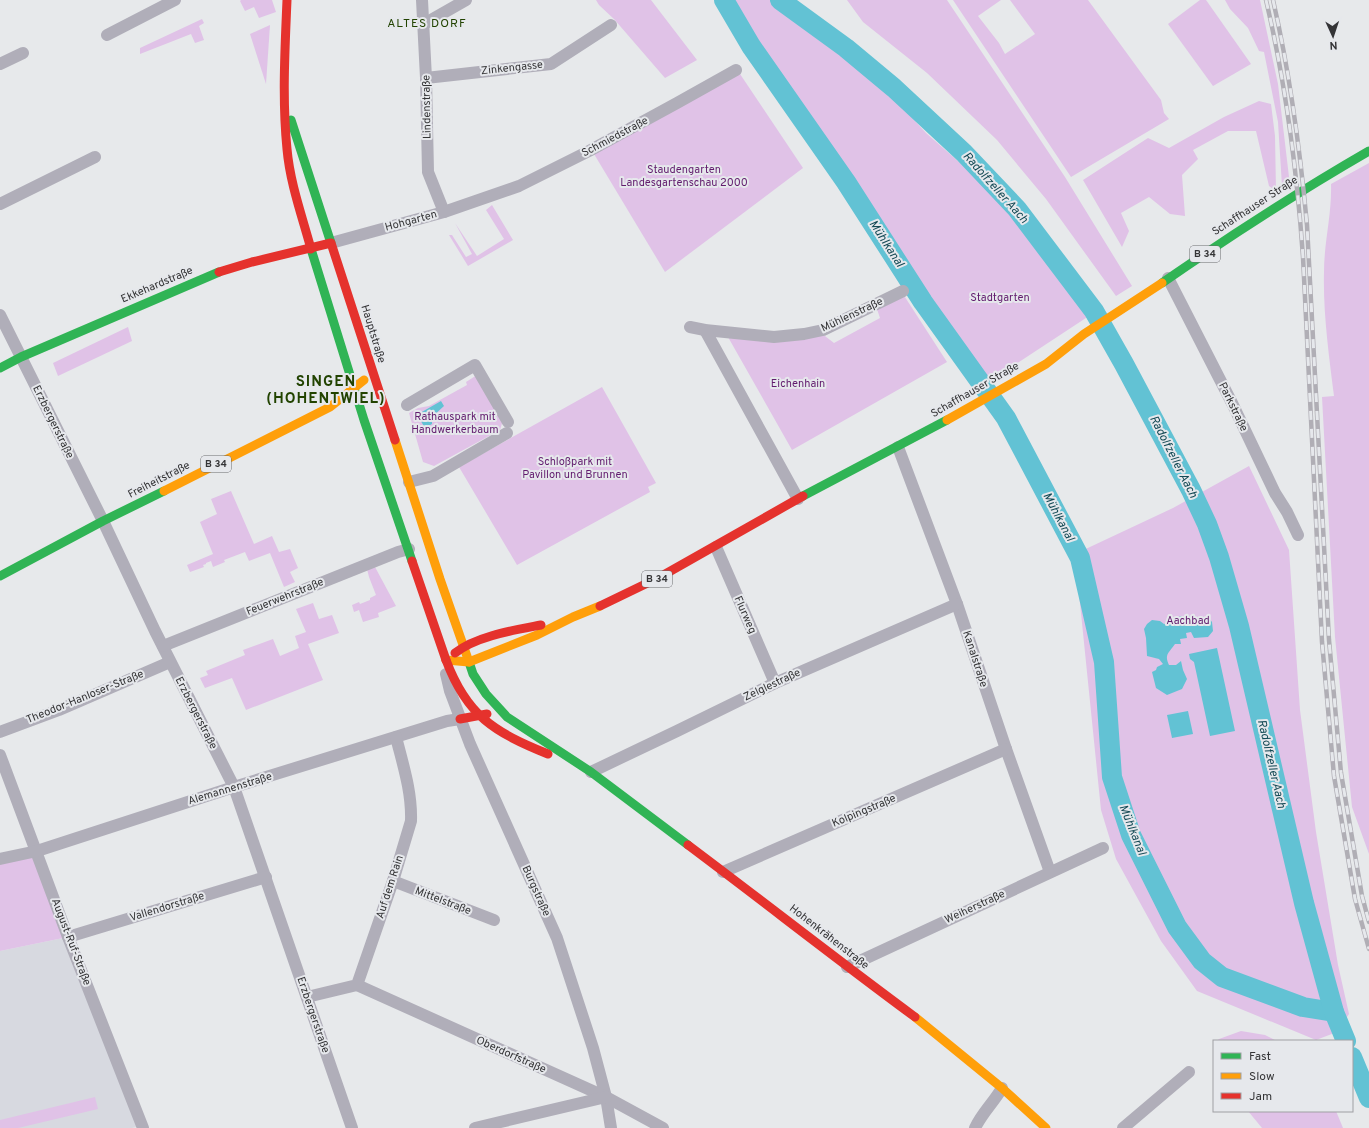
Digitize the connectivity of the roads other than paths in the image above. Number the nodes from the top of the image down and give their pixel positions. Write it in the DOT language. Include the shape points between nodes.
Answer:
graph roads {
  1 [pos="175,0"];
  2 [pos="287,0"];
  3 [pos="422,0"];
  4 [pos="466,0"];
  5 [pos="424,24"];
  6 [pos="611,25"];
  7 [pos="107,35"];
  8 [pos="23,52"];
  9 [pos="0,64"];
  10 [pos="736,70"];
  11 [pos="426,78"];
  12 [pos="286,104"];
  13 [pos="1369,151"];
  14 [pos="95,157"];
  15 [pos="491,196"];
  16 [pos="0,204"];
  17 [pos="444,212"];
  18 [pos="331,243"];
  19 [pos="311,249"];
  20 [pos="1168,278"];
  21 [pos="903,292"];
  22 [pos="0,315"];
  23 [pos="690,327"];
  24 [pos="705,330"];
  25 [pos="21,357"];
  26 [pos="0,368"];
  27 [pos="373,373"];
  28 [pos="355,388"];
  29 [pos="407,405"];
  30 [pos="330,407"];
  31 [pos="345,410"];
  32 [pos="354,414"];
  33 [pos="364,420"];
  34 [pos="898,447"];
  35 [pos="408,482"];
  36 [pos="798,499"];
  37 [pos="103,521"];
  38 [pos="1298,535"];
  39 [pos="716,547"];
  40 [pos="409,549"];
  41 [pos="0,576"];
  42 [pos="957,604"];
  43 [pos="573,618"];
  44 [pos="163,646"];
  45 [pos="464,646"];
  46 [pos="446,660"];
  47 [pos="170,662"];
  48 [pos="469,662"];
  49 [pos="775,683"];
  50 [pos="477,715"];
  51 [pos="507,717"];
  52 [pos="460,719"];
  53 [pos="0,732"];
  54 [pos="396,737"];
  55 [pos="1006,750"];
  56 [pos="0,755"];
  57 [pos="590,772"];
  58 [pos="234,787"];
  59 [pos="1103,848"];
  60 [pos="36,851"];
  61 [pos="0,859"];
  62 [pos="723,872"];
  63 [pos="1050,872"];
  64 [pos="266,877"];
  65 [pos="392,881"];
  66 [pos="494,920"];
  67 [pos="68,937"];
  68 [pos="848,967"];
  69 [pos="357,985"];
  70 [pos="307,996"];
  71 [pos="1188,1072"];
  72 [pos="1002,1088"];
  73 [pos="606,1097"];
  74 [pos="482,1127"];
  75 [pos="143,1128"];
  76 [pos="352,1128"];
  77 [pos="611,1128"];
  78 [pos="663,1128"];
  79 [pos="975,1128"];
  80 [pos="1046,1128"];
  81 [pos="1123,1128"];
  1 -- 7 [label="street"];
  2 -- 12 [label="main road, Hauptstraße" via="284,90"];
  3 -- 5 [label="street, Lindenstraße"];
  4 -- 5 [label="street"];
  5 -- 11 [label="street, Lindenstraße"];
  6 -- 11 [label="street, Zinkengasse" via="551,64"];
  8 -- 9 [label="street"];
  10 -- 15 [label="street, Schmiedstraße" via="528,182"];
  11 -- 17 [label="street, Lindenstraße" via="428,172"];
  12 -- 18 [label="main road, Hauptstraße"];
  12 -- 19 [label="main road, Hauptstraße" via="287,149 291,174"];
  13 -- 20 [label="main road, Schaffhauser Straße / B 34" via="1304,189"];
  14 -- 16 [label="street"];
  15 -- 17 [label="street, Hohgarten"];
  17 -- 18 [label="street, Hohgarten"];
  18 -- 19 [label="main road, Ekkehardstraße"];
  18 -- 27 [label="main road, Hauptstraße"];
  19 -- 25 [label="main road, Ekkehardstraße" via="222,270"];
  19 -- 28 [label="main road, Hauptstraße"];
  20 -- 34 [label="main road, Schaffhauser Straße / B 34" via="1084,334 1046,364"];
  20 -- 38 [label="street, Parkstraße"];
  21 -- 24 [label="street, Mühlenstraße" via="823,330 804,334 774,337"];
  22 -- 25 [label="street, Erzbergerstraße"];
  23 -- 24 [label="street, Mühlenstraße"];
  24 -- 36 [label="street"];
  25 -- 26 [label="main road, Ekkehardstraße"];
  25 -- 37 [label="street, Erzbergerstraße"];
  27 -- 28 [label="main road, Freiheitstraße / B 34"];
  27 -- 35 [label="main road, Hauptstraße"];
  28 -- 30 [label="main road, Freiheitstraße / B 34"];
  28 -- 33 [label="main road, Hauptstraße"];
  29 -- 35 [label="street" via="475,365 508,428 433,476"];
  30 -- 31 [label="main road"];
  30 -- 37 [label="main road, Freiheitstraße / B 34"];
  32 -- 33 [label="main road"];
  33 -- 40 [label="main road, Hauptstraße"];
  34 -- 36 [label="main road, Schaffhauser Straße / B 34"];
  34 -- 42 [label="street, Kanalstraße"];
  35 -- 45 [label="main road, Hauptstraße"];
  36 -- 39 [label="main road, Schaffhauser Straße / B 34"];
  37 -- 41 [label="main road, Freiheitstraße / B 34"];
  37 -- 44 [label="street, Erzbergerstraße"];
  39 -- 43 [label="main road, Schaffhauser Straße / B 34" via="608,603"];
  39 -- 49 [label="street, Flurweg"];
  40 -- 44 [label="street, Feuerwehrstraße"];
  40 -- 46 [label="main road, Hauptstraße"];
  42 -- 49 [label="street, Zelglestraße"];
  42 -- 55 [label="street, Kanalstraße"];
  43 -- 45 [label="main road, Schaffhauser Straße / B 34" via="509,631"];
  43 -- 48 [label="main road, Schaffhauser Straße / B 34" via="538,636"];
  44 -- 47 [label="street, Erzbergerstraße"];
  45 -- 46 [label="main road, Schaffhauser Straße / B 34"];
  45 -- 48 [label="main road, Hauptstraße"];
  46 -- 48 [label="main road, Schaffhauser Straße / B 34"];
  46 -- 50 [label="main road, Hohenkrähenstraße" via="460,693"];
  46 -- 52 [label="street, Burgstraße" via="444,669"];
  47 -- 53 [label="street, Theodor-Hanloser-Straße" via="59,710"];
  47 -- 58 [label="street, Erzbergerstraße"];
  48 -- 51 [label="main road, Hohenkrähenstraße" via="473,674 486,694"];
  49 -- 57 [label="street, Zelglestraße"];
  50 -- 51 [label="main road"];
  50 -- 52 [label="main road"];
  50 -- 57 [label="main road, Hohenkrähenstraße" via="501,733"];
  51 -- 57 [label="main road, Hohenkrähenstraße"];
  52 -- 54 [label="street, Alemannenstraße"];
  52 -- 73 [label="street, Burgstraße" via="557,938 593,1048"];
  54 -- 58 [label="street, Alemannenstraße"];
  54 -- 65 [label="street, Auf dem Rain" via="405,770 411,821"];
  55 -- 62 [label="street, Kolpingstraße"];
  55 -- 63 [label="street, Kanalstraße"];
  56 -- 60 [label="street, August-Ruf-Straße"];
  57 -- 62 [label="main road, Hohenkrähenstraße"];
  58 -- 60 [label="street, Alemannenstraße"];
  58 -- 64 [label="street, Erzbergerstraße"];
  59 -- 63 [label="street, Weiherstraße"];
  60 -- 61 [label="street, Alemannenstraße"];
  60 -- 67 [label="street, August-Ruf-Straße"];
  62 -- 68 [label="main road, Hohenkrähenstraße"];
  63 -- 68 [label="street, Weiherstraße"];
  64 -- 67 [label="street, Vallendorstraße"];
  64 -- 70 [label="street, Erzbergerstraße"];
  65 -- 66 [label="street, Mittelstraße"];
  65 -- 69 [label="street, Auf dem Rain"];
  67 -- 75 [label="street, August-Ruf-Straße"];
  68 -- 72 [label="main road, Hohenkrähenstraße" via="927,1025"];
  69 -- 70 [label="street"];
  69 -- 73 [label="street, Oberdorfstraße"];
  70 -- 76 [label="street, Erzbergerstraße"];
  71 -- 81 [label="street"];
  72 -- 79 [label="street"];
  72 -- 80 [label="main road, Hohenkrähenstraße"];
  73 -- 74 [label="street"];
  73 -- 77 [label="street, Burgstraße"];
  73 -- 78 [label="street, Oberdorfstraße"];
}
